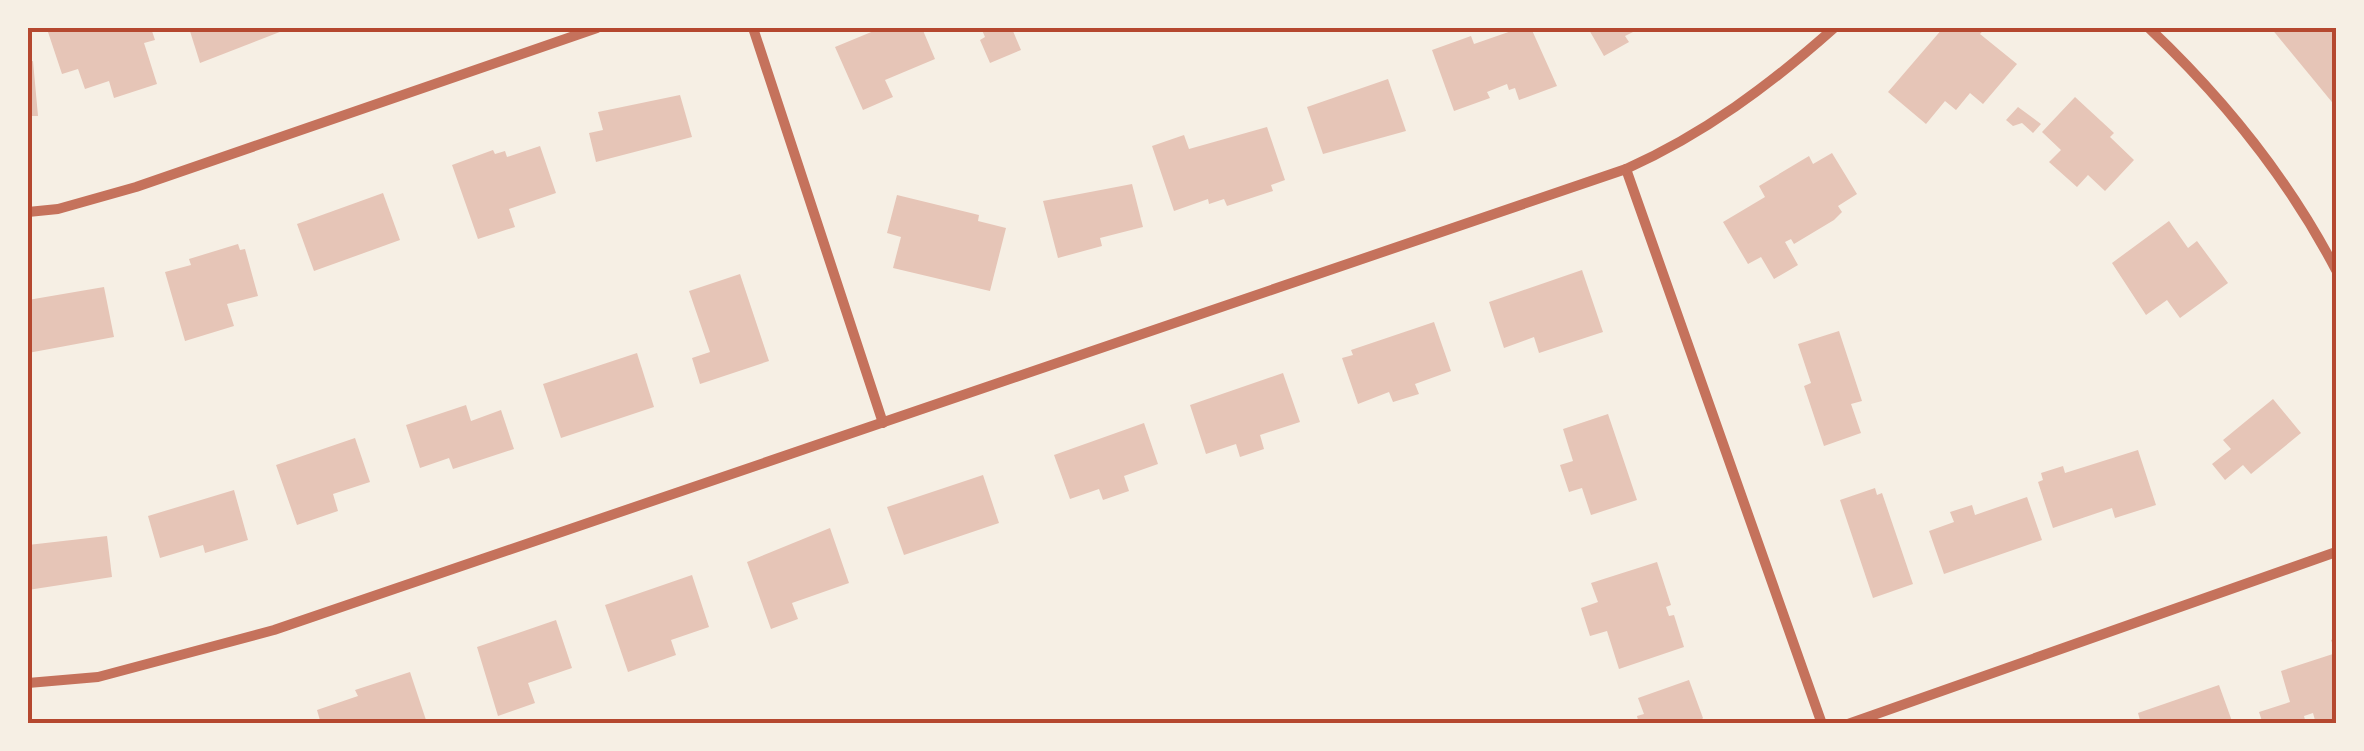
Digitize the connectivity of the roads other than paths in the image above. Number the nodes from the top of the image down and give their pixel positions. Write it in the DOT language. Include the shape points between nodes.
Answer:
graph roads {
  1 [pos="596,28"];
  2 [pos="753,28"];
  3 [pos="1834,28"];
  4 [pos="2148,28"];
  5 [pos="1626,170"];
  6 [pos="28,212"];
  7 [pos="2336,270"];
  8 [pos="883,423"];
  9 [pos="2336,552"];
  10 [pos="28,683"];
  11 [pos="1822,724"];
  12 [pos="1848,724"];
  1 -- 6 [label="street" via="136,187"];
  2 -- 8 [label="street"];
  3 -- 5 [label="street" via="1764,90"];
  4 -- 7 [label="street" via="2194,70 2262,153"];
  5 -- 8 [label="street"];
  5 -- 11 [label="street"];
  8 -- 10 [label="street" via="274,630 98,677"];
  9 -- 12 [label="street"];
}
